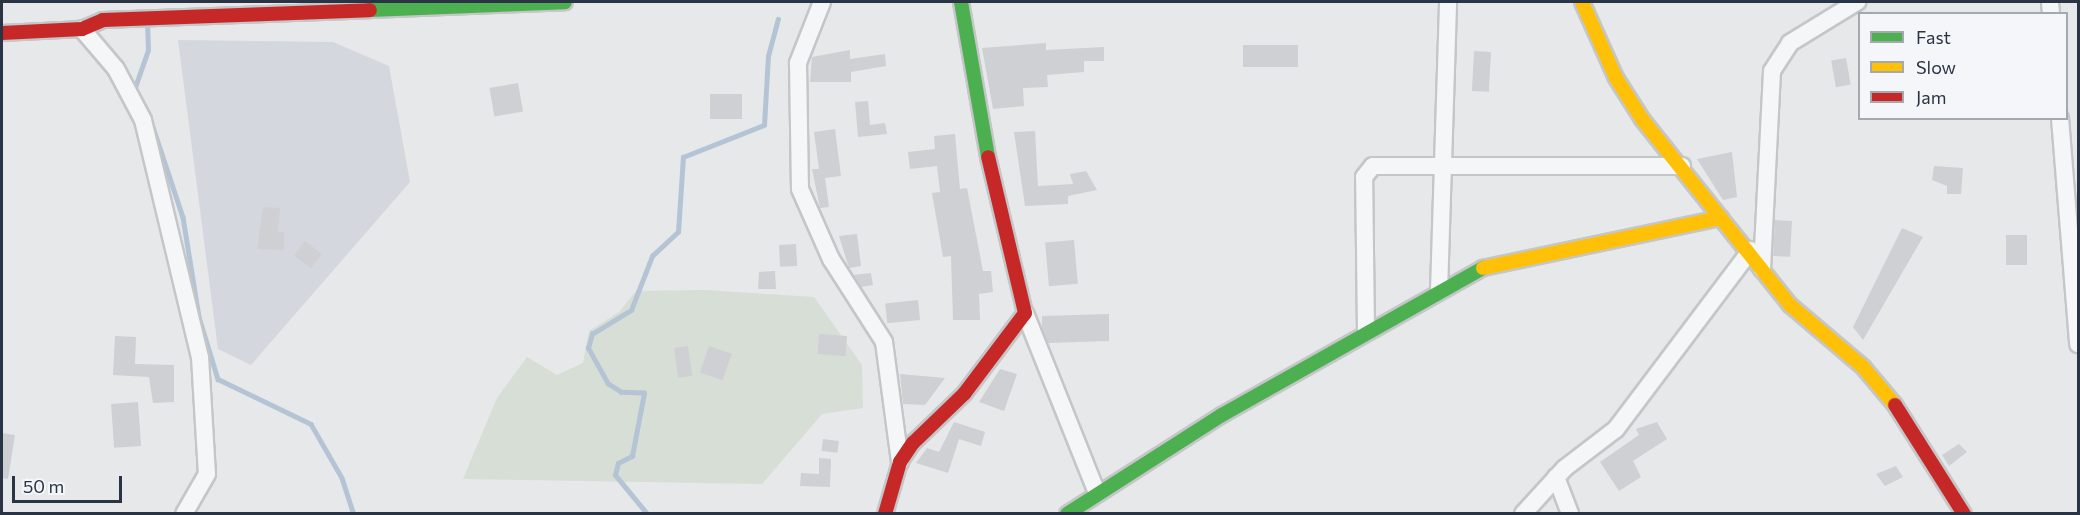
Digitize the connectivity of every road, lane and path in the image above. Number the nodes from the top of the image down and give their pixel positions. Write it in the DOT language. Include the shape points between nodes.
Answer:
graph roads {
  1 [pos="564,2"];
  2 [pos="822,2"];
  3 [pos="961,2"];
  4 [pos="1448,2"];
  5 [pos="1582,2"];
  6 [pos="1857,2"];
  7 [pos="82,29"];
  8 [pos="2,33"];
  9 [pos="2060,120"];
  10 [pos="1442,166"];
  11 [pos="1682,166"];
  12 [pos="1721,218"];
  13 [pos="1751,250"];
  14 [pos="1762,269"];
  15 [pos="1439,291"];
  16 [pos="2077,295"];
  17 [pos="1025,313"];
  18 [pos="1366,332"];
  19 [pos="2079,344"];
  20 [pos="900,462"];
  21 [pos="1556,477"];
  22 [pos="1097,493"];
  23 [pos="1073,512"];
  24 [pos="184,513"];
  25 [pos="885,513"];
  26 [pos="1523,513"];
  27 [pos="1570,513"];
  28 [pos="1964,513"];
  1 -- 7 [label="main road" via="103,20"];
  2 -- 20 [label="street" via="798,63 800,189 831,259 884,342"];
  3 -- 17 [label="main road" via="986,150"];
  4 -- 10 [label="street"];
  5 -- 11 [label="main road" via="1616,78"];
  6 -- 14 [label="street" via="1790,43 1772,71"];
  7 -- 8 [label="main road"];
  7 -- 24 [label="street" via="116,69 143,120 200,357 207,474"];
  9 -- 16 [label="street"];
  10 -- 11 [label="street"];
  10 -- 15 [label="street"];
  10 -- 18 [label="street" via="1367,170"];
  11 -- 12 [label="main road"];
  12 -- 13 [label="main road"];
  12 -- 15 [label="main road" via="1476,269"];
  13 -- 14 [label="main road"];
  13 -- 21 [label="street" via="1616,429"];
  14 -- 28 [label="main road" via="1790,304 1863,367 1896,407"];
  15 -- 18 [label="main road"];
  16 -- 19 [label="street"];
  17 -- 20 [label="main road" via="964,394"];
  17 -- 22 [label="street"];
  18 -- 22 [label="main road"];
  20 -- 25 [label="main road"];
  21 -- 26 [label="street"];
  21 -- 27 [label="street"];
  22 -- 23 [label="main road"];
}
